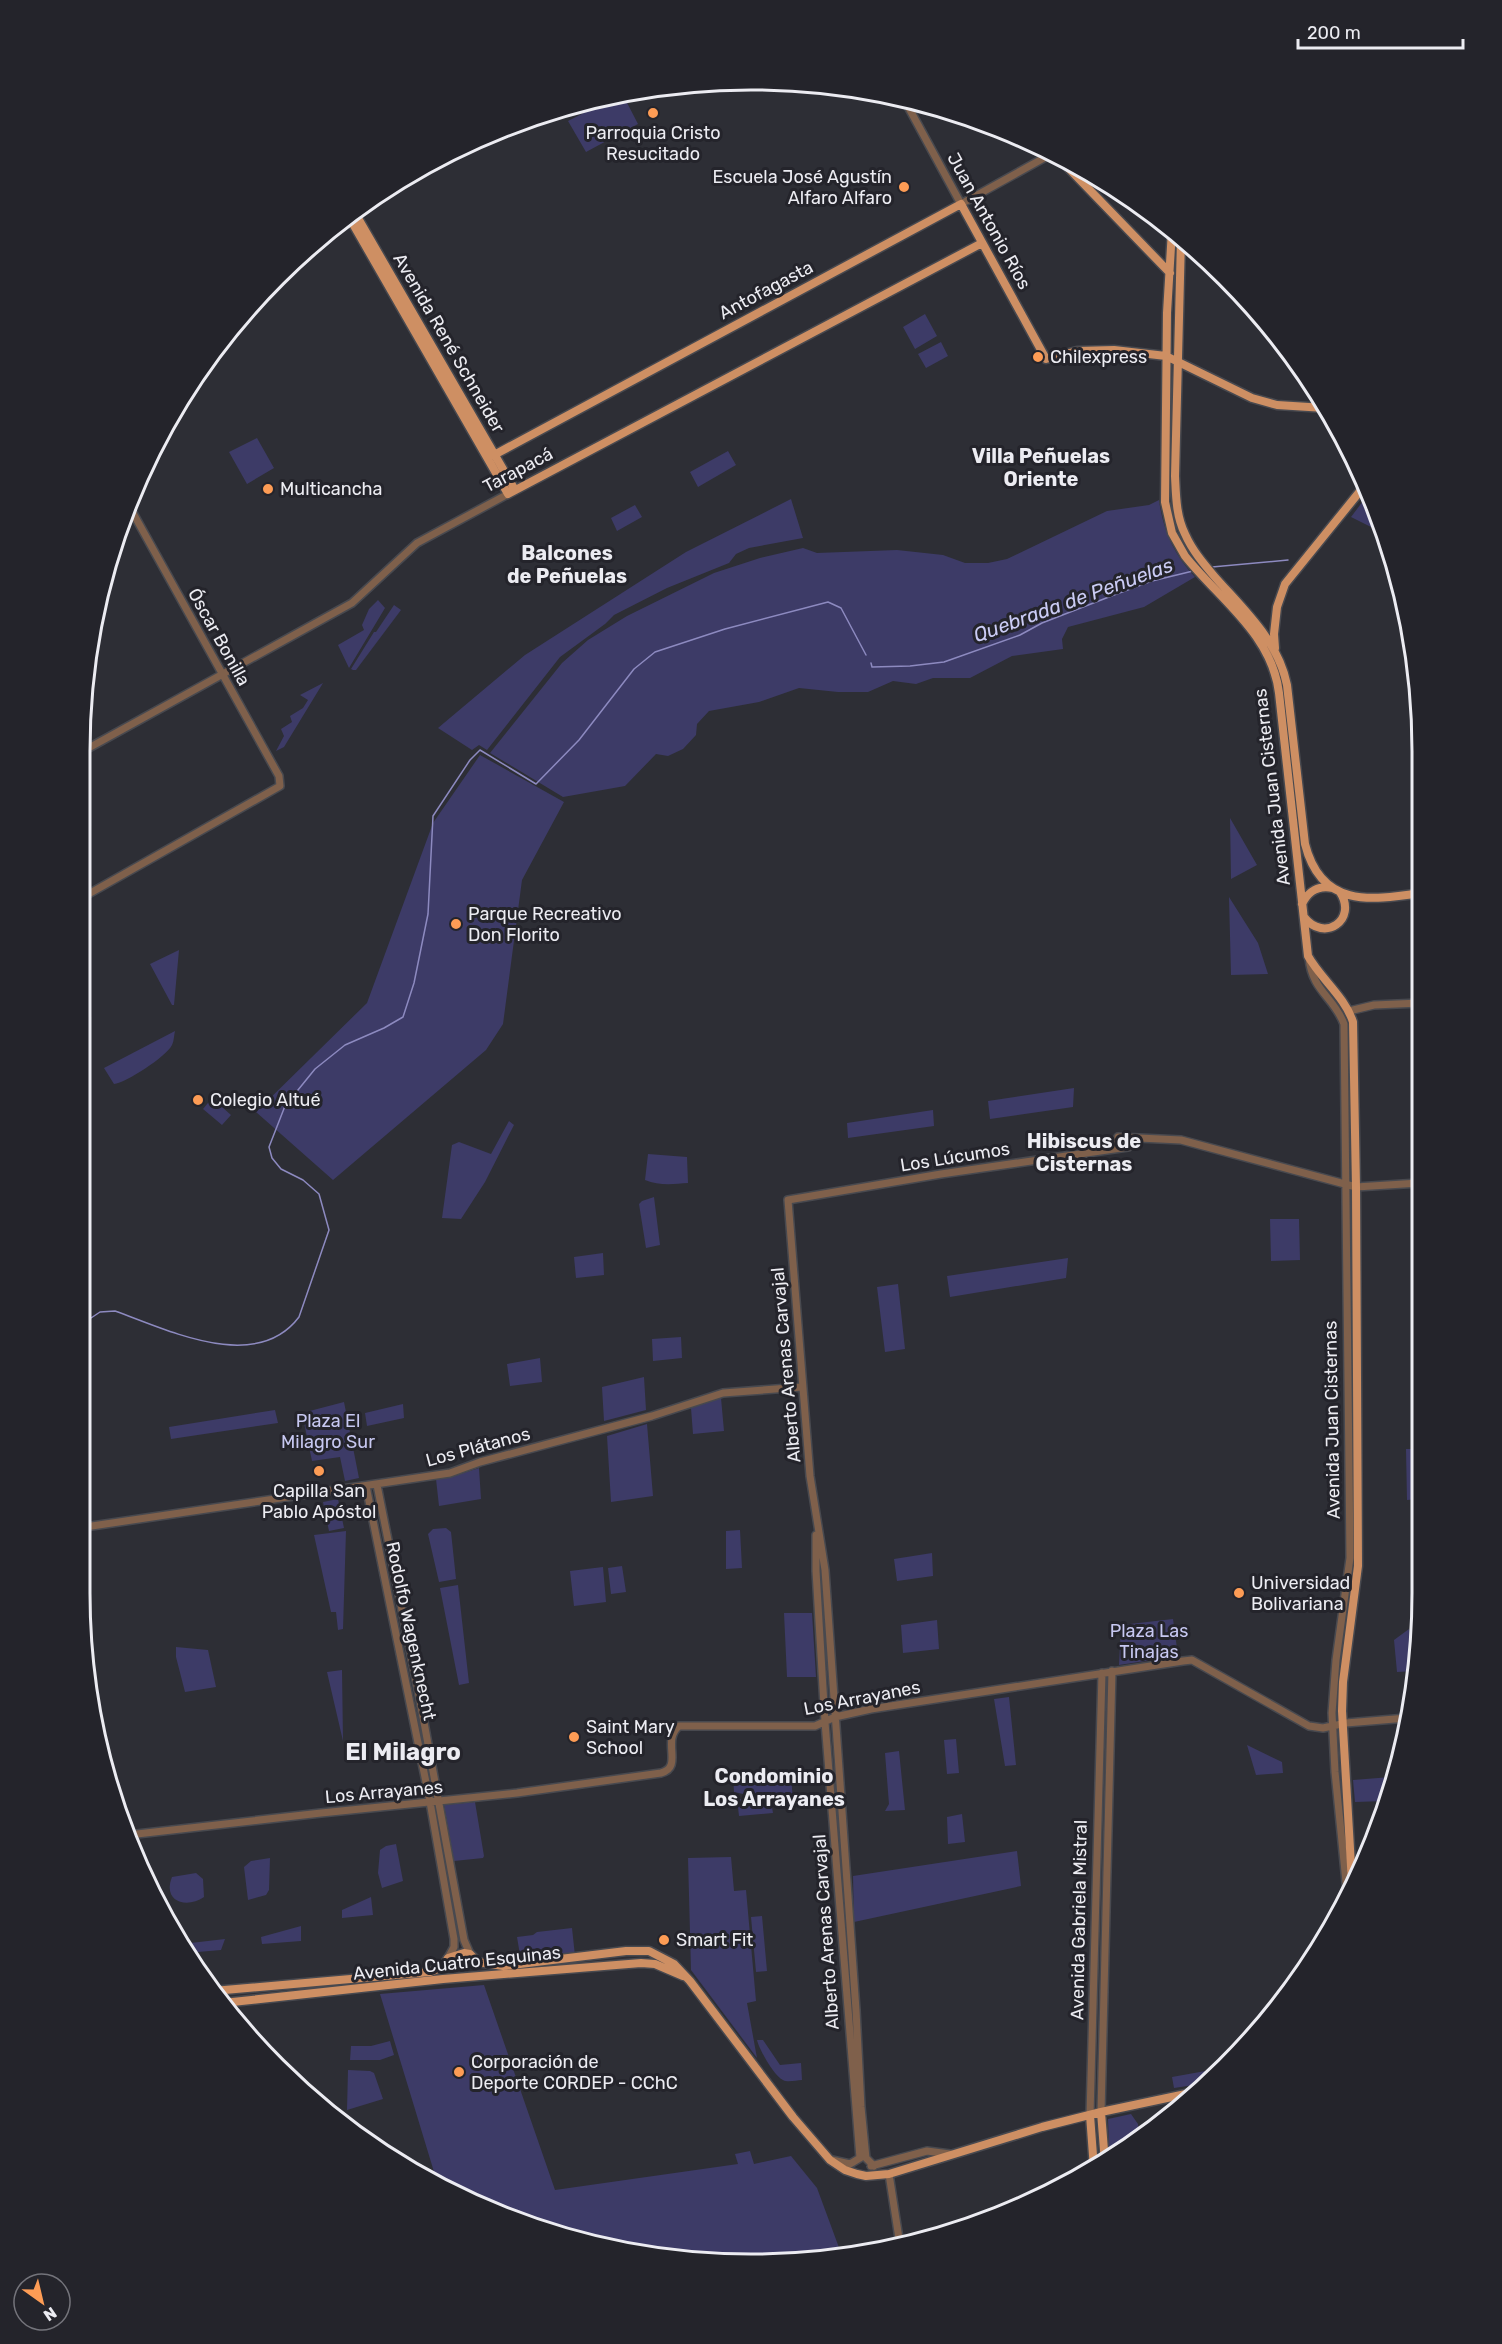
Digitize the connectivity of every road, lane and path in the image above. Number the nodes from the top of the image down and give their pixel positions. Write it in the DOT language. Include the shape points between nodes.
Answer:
graph roads {
  1 [pos="910,110"];
  2 [pos="1042,158"];
  3 [pos="1074,175"];
  4 [pos="961,204"];
  5 [pos="359,220"];
  6 [pos="353,224"];
  7 [pos="1171,242"];
  8 [pos="982,243"];
  9 [pos="1181,249"];
  10 [pos="1170,273"];
  11 [pos="1166,356"];
  12 [pos="1177,360"];
  13 [pos="1315,407"];
  14 [pos="494,455"];
  15 [pos="511,492"];
  16 [pos="1359,492"];
  17 [pos="134,515"];
  18 [pos="1276,613"];
  19 [pos="1251,623"];
  20 [pos="1275,651"];
  21 [pos="222,673"];
  22 [pos="90,747"];
  23 [pos="1336,890"];
  24 [pos="90,893"];
  25 [pos="1412,894"];
  26 [pos="1302,904"];
  27 [pos="1304,916"];
  28 [pos="1308,956"];
  29 [pos="1412,1003"];
  30 [pos="1349,1011"];
  31 [pos="1128,1137"];
  32 [pos="1118,1147"];
  33 [pos="1346,1183"];
  34 [pos="1412,1183"];
  35 [pos="1356,1186"];
  36 [pos="788,1200"];
  37 [pos="802,1387"];
  38 [pos="377,1485"];
  39 [pos="366,1486"];
  40 [pos="90,1526"];
  41 [pos="816,1527"];
  42 [pos="1112,1671"];
  43 [pos="1102,1673"];
  44 [pos="835,1717"];
  45 [pos="1400,1719"];
  46 [pos="825,1722"];
  47 [pos="1343,1723"];
  48 [pos="1332,1726"];
  49 [pos="440,1801"];
  50 [pos="430,1802"];
  51 [pos="136,1834"];
  52 [pos="1351,1869"];
  53 [pos="1346,1881"];
  54 [pos="470,1954"];
  55 [pos="448,1958"];
  56 [pos="478,1962"];
  57 [pos="443,1967"];
  58 [pos="480,1976"];
  59 [pos="443,1979"];
  60 [pos="690,1981"];
  61 [pos="223,1990"];
  62 [pos="233,2002"];
  63 [pos="1181,2095"];
  64 [pos="1101,2112"];
  65 [pos="1090,2115"];
  66 [pos="1103,2152"];
  67 [pos="934,2155"];
  68 [pos="860,2158"];
  69 [pos="1093,2158"];
  70 [pos="830,2160"];
  71 [pos="874,2166"];
  72 [pos="889,2174"];
  73 [pos="899,2237"];
  1 -- 4 [label="street, Juan Antonio Ríos"];
  2 -- 4 [label="street, Antofagasta"];
  3 -- 10 [label="main road"];
  4 -- 8 [label="main road, Juan Antonio Ríos"];
  4 -- 14 [label="main road, Antofagasta"];
  5 -- 14 [label="main road, Avenida René Schneider"];
  6 -- 15 [label="main road, Avenida René Schneider"];
  7 -- 10 [label="main road"];
  8 -- 11 [label="main road, Juan Antonio Ríos" via="1046,359 1077,351 1114,350"];
  8 -- 15 [label="main road, Tarapacá"];
  9 -- 12 [label="main road"];
  10 -- 11 [label="main road"];
  11 -- 12 [label="main road"];
  11 -- 19 [label="main road" via="1165,494 1170,525 1180,548"];
  12 -- 13 [label="main road" via="1252,398 1277,405"];
  12 -- 19 [label="main road" via="1179,519 1189,544"];
  14 -- 15 [label="main road, Avenida René Schneider"];
  15 -- 21 [label="street, Tarapacá" via="417,543 351,603"];
  16 -- 18 [label="main road, Avenida Juan Cisternas" via="1288,578"];
  17 -- 21 [label="street, Óscar Bonilla"];
  18 -- 19 [label="main road" via="1268,624"];
  18 -- 20 [label="main road, Avenida Juan Cisternas"];
  19 -- 20 [label="main road, Avenida Juan Cisternas"];
  19 -- 26 [label="main road, Avenida Juan Cisternas" via="1278,684"];
  20 -- 23 [label="main road, Avenida Juan Cisternas" via="1287,686 1307,853"];
  21 -- 22 [label="street, Tarapacá"];
  21 -- 24 [label="street, Óscar Bonilla" via="279,776 280,786"];
  23 -- 25 [label="main road" via="1371,900"];
  23 -- 26 [label="main road" via="1313,890"];
  23 -- 27 [label="main road" via="1344,900 1345,911 1335,925 1316,927"];
  26 -- 27 [label="main road, Avenida Juan Cisternas"];
  27 -- 28 [label="main road, Avenida Juan Cisternas"];
  28 -- 30 [label="main road, Avenida Juan Cisternas"];
  28 -- 33 [label="street, Avenida Juan Cisternas" via="1312,977 1344,1024"];
  29 -- 30 [label="street"];
  30 -- 35 [label="main road, Avenida Juan Cisternas" via="1354,1027"];
  31 -- 32 [label="street, Los Lúcumos" via="1128,1146"];
  31 -- 32 [label="street" via="1118,1137"];
  31 -- 33 [label="street" via="1180,1140"];
  32 -- 36 [label="street, Los Lúcumos"];
  33 -- 35 [label="street"];
  33 -- 48 [label="street, Avenida Juan Cisternas" via="1350,1558 1336,1660"];
  34 -- 35 [label="street"];
  35 -- 47 [label="main road, Avenida Juan Cisternas" via="1358,1566 1343,1682"];
  36 -- 37 [label="street, Alberto Arenas Carvajal"];
  37 -- 38 [label="street, Los Plátanos" via="723,1393 450,1473"];
  37 -- 41 [label="street, Alberto Arenas Carvajal"];
  38 -- 39 [label="street, Los Plátanos"];
  38 -- 49 [label="street, Rodolfo Wagenknecht"];
  39 -- 40 [label="street, Los Plátanos"];
  39 -- 50 [label="street, Rodolfo Wagenknecht"];
  41 -- 44 [label="street, Alberto Arenas Carvajal" via="824,1563"];
  41 -- 46 [label="street, Alberto Arenas Carvajal"];
  42 -- 43 [label="street, Los Arrayanes"];
  42 -- 48 [label="street, Los Arrayanes" via="1192,1660 1309,1726"];
  42 -- 64 [label="street, Avenida Gabriela Mistral"];
  43 -- 44 [label="street, Los Arrayanes"];
  43 -- 65 [label="street, Avenida Gabriela Mistral"];
  44 -- 46 [label="street, Los Arrayanes"];
  44 -- 71 [label="street, Alberto Arenas Carvajal" via="861,2107 866,2158"];
  45 -- 47 [label="street, Los Arrayanes"];
  46 -- 49 [label="street, Los Arrayanes" via="815,1726 679,1725 672,1734 673,1760 665,1772"];
  46 -- 68 [label="street, Alberto Arenas Carvajal"];
  47 -- 48 [label="street, Los Arrayanes"];
  47 -- 52 [label="main road, Avenida Juan Cisternas"];
  48 -- 53 [label="street, Avenida Juan Cisternas"];
  49 -- 50 [label="street, Los Arrayanes"];
  49 -- 54 [label="street, Rodolfo Wagenknecht" via="464,1940"];
  50 -- 51 [label="street, Los Arrayanes"];
  50 -- 55 [label="street, Rodolfo Wagenknecht" via="454,1939"];
  54 -- 55 [label="main road, Avenida Cuatro Esquinas"];
  54 -- 56 [label="main road, Avenida Cuatro Esquinas"];
  55 -- 57 [label="main road, Avenida Cuatro Esquinas"];
  56 -- 58 [label="main road"];
  56 -- 60 [label="main road, Avenida Cuatro Esquinas" via="503,1966 626,1951 649,1952 674,1964"];
  57 -- 59 [label="main road"];
  57 -- 61 [label="main road, Avenida Cuatro Esquinas" via="430,1972"];
  58 -- 59 [label="main road, Avenida Cuatro Esquinas"];
  58 -- 60 [label="main road, Avenida Cuatro Esquinas" via="641,1963 655,1964"];
  59 -- 62 [label="main road, Avenida Cuatro Esquinas"];
  60 -- 70 [label="main road, Avenida Cuatro Esquinas"];
  63 -- 64 [label="main road"];
  64 -- 65 [label="main road"];
  64 -- 66 [label="main road, Avenida Gabriela Mistral"];
  65 -- 67 [label="main road, Avenida Cuatro Esquinas" via="951,2154"];
  65 -- 69 [label="main road, Avenida Gabriela Mistral"];
  67 -- 71 [label="street"];
  67 -- 72 [label="main road, Avenida Cuatro Esquinas"];
  68 -- 70 [label="street" via="850,2164"];
  68 -- 71 [label="street"];
  70 -- 72 [label="main road, Avenida Cuatro Esquinas" via="856,2174"];
  72 -- 73 [label="street"];
}
